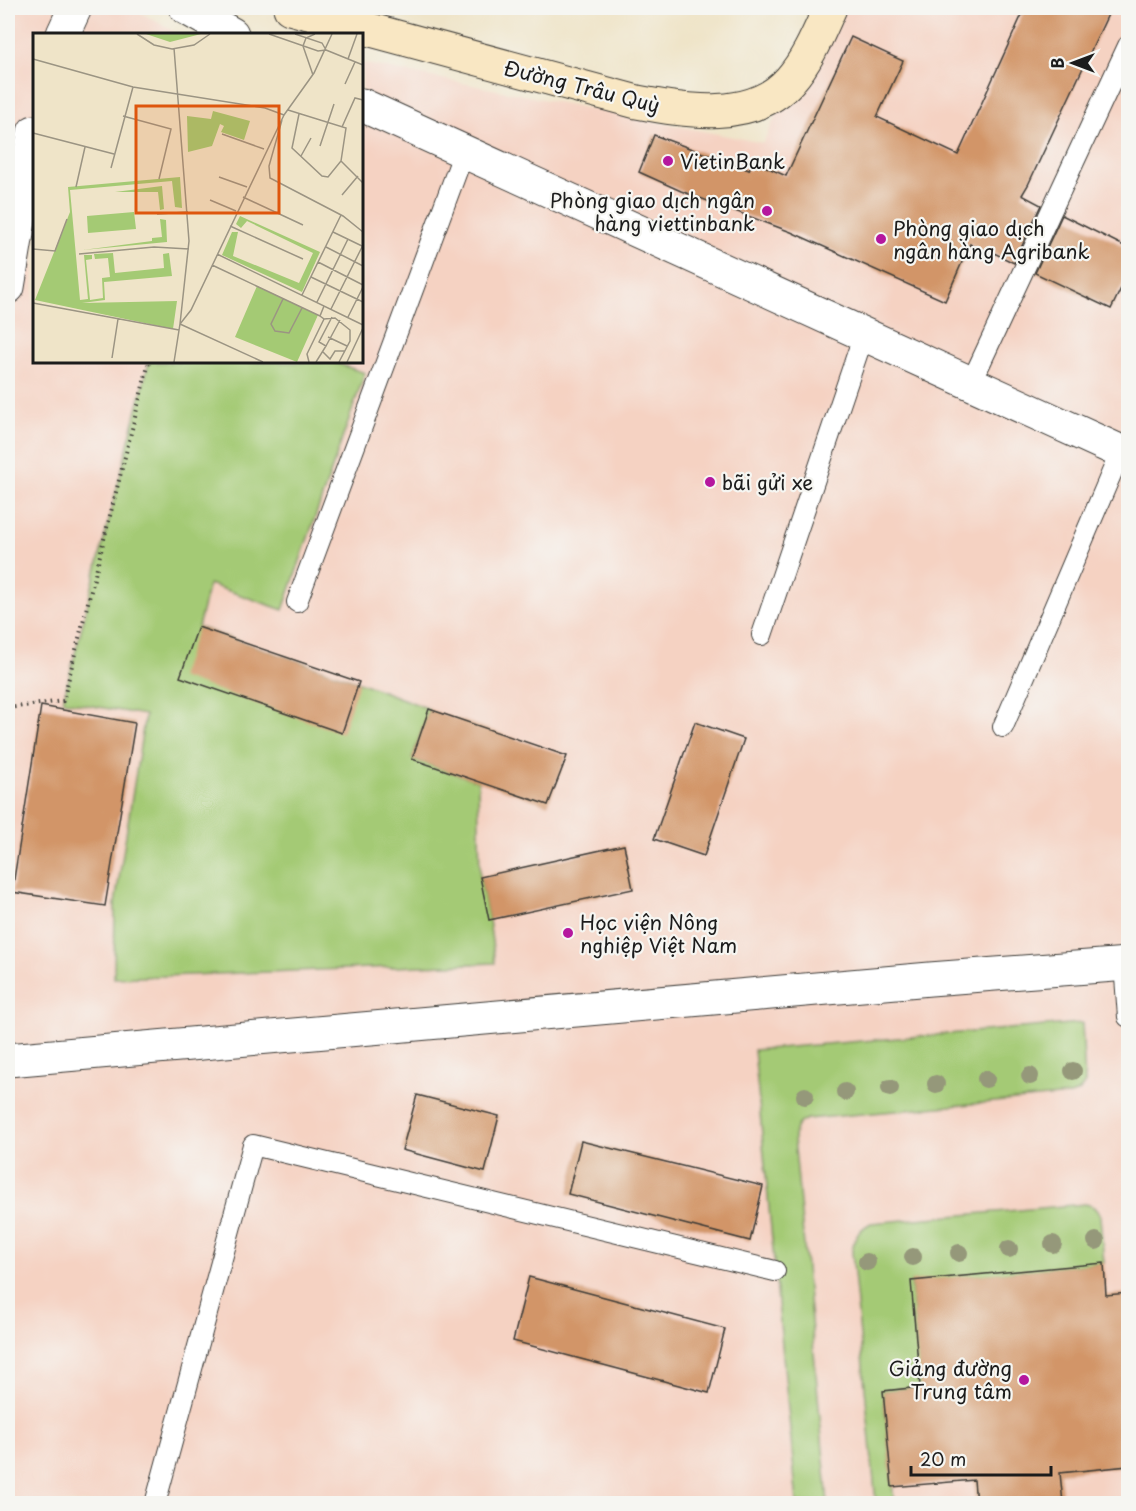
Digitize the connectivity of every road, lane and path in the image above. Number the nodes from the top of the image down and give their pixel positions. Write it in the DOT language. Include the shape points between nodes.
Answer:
graph roads {
  1 [pos="75,8"];
  2 [pos="186,8"];
  3 [pos="290,8"];
  4 [pos="830,8"];
  5 [pos="63,33"];
  6 [pos="230,33"];
  7 [pos="1128,46"];
  8 [pos="363,105"];
  9 [pos="33,138"];
  10 [pos="464,152"];
  11 [pos="8,287"];
  12 [pos="864,334"];
  13 [pos="150,363"];
  14 [pos="971,383"];
  15 [pos="1125,453"];
  16 [pos="297,602"];
  17 [pos="762,635"];
  18 [pos="8,708"];
  19 [pos="1003,727"];
  20 [pos="1126,964"];
  21 [pos="1128,1017"];
  22 [pos="8,1060"];
  23 [pos="775,1271"];
  24 [pos="155,1503"];
  1 -- 5 [label="street"];
  2 -- 6 [label="street"];
  3 -- 4 [label="street, Đường Trâu Quỳ" via="636,102 705,112 746,106 789,82 804,62"];
  7 -- 14 [label="lane"];
  8 -- 10 [label="street"];
  9 -- 11 [label="street"];
  10 -- 12 [label="street"];
  10 -- 16 [label="lane"];
  12 -- 14 [label="street"];
  12 -- 17 [label="lane"];
  13 -- 18 [label="path" via="63,701"];
  14 -- 15 [label="street"];
  15 -- 19 [label="lane"];
  20 -- 21 [label="lane"];
  20 -- 22 [label="street"];
  23 -- 24 [label="lane" via="253,1145"];
}
